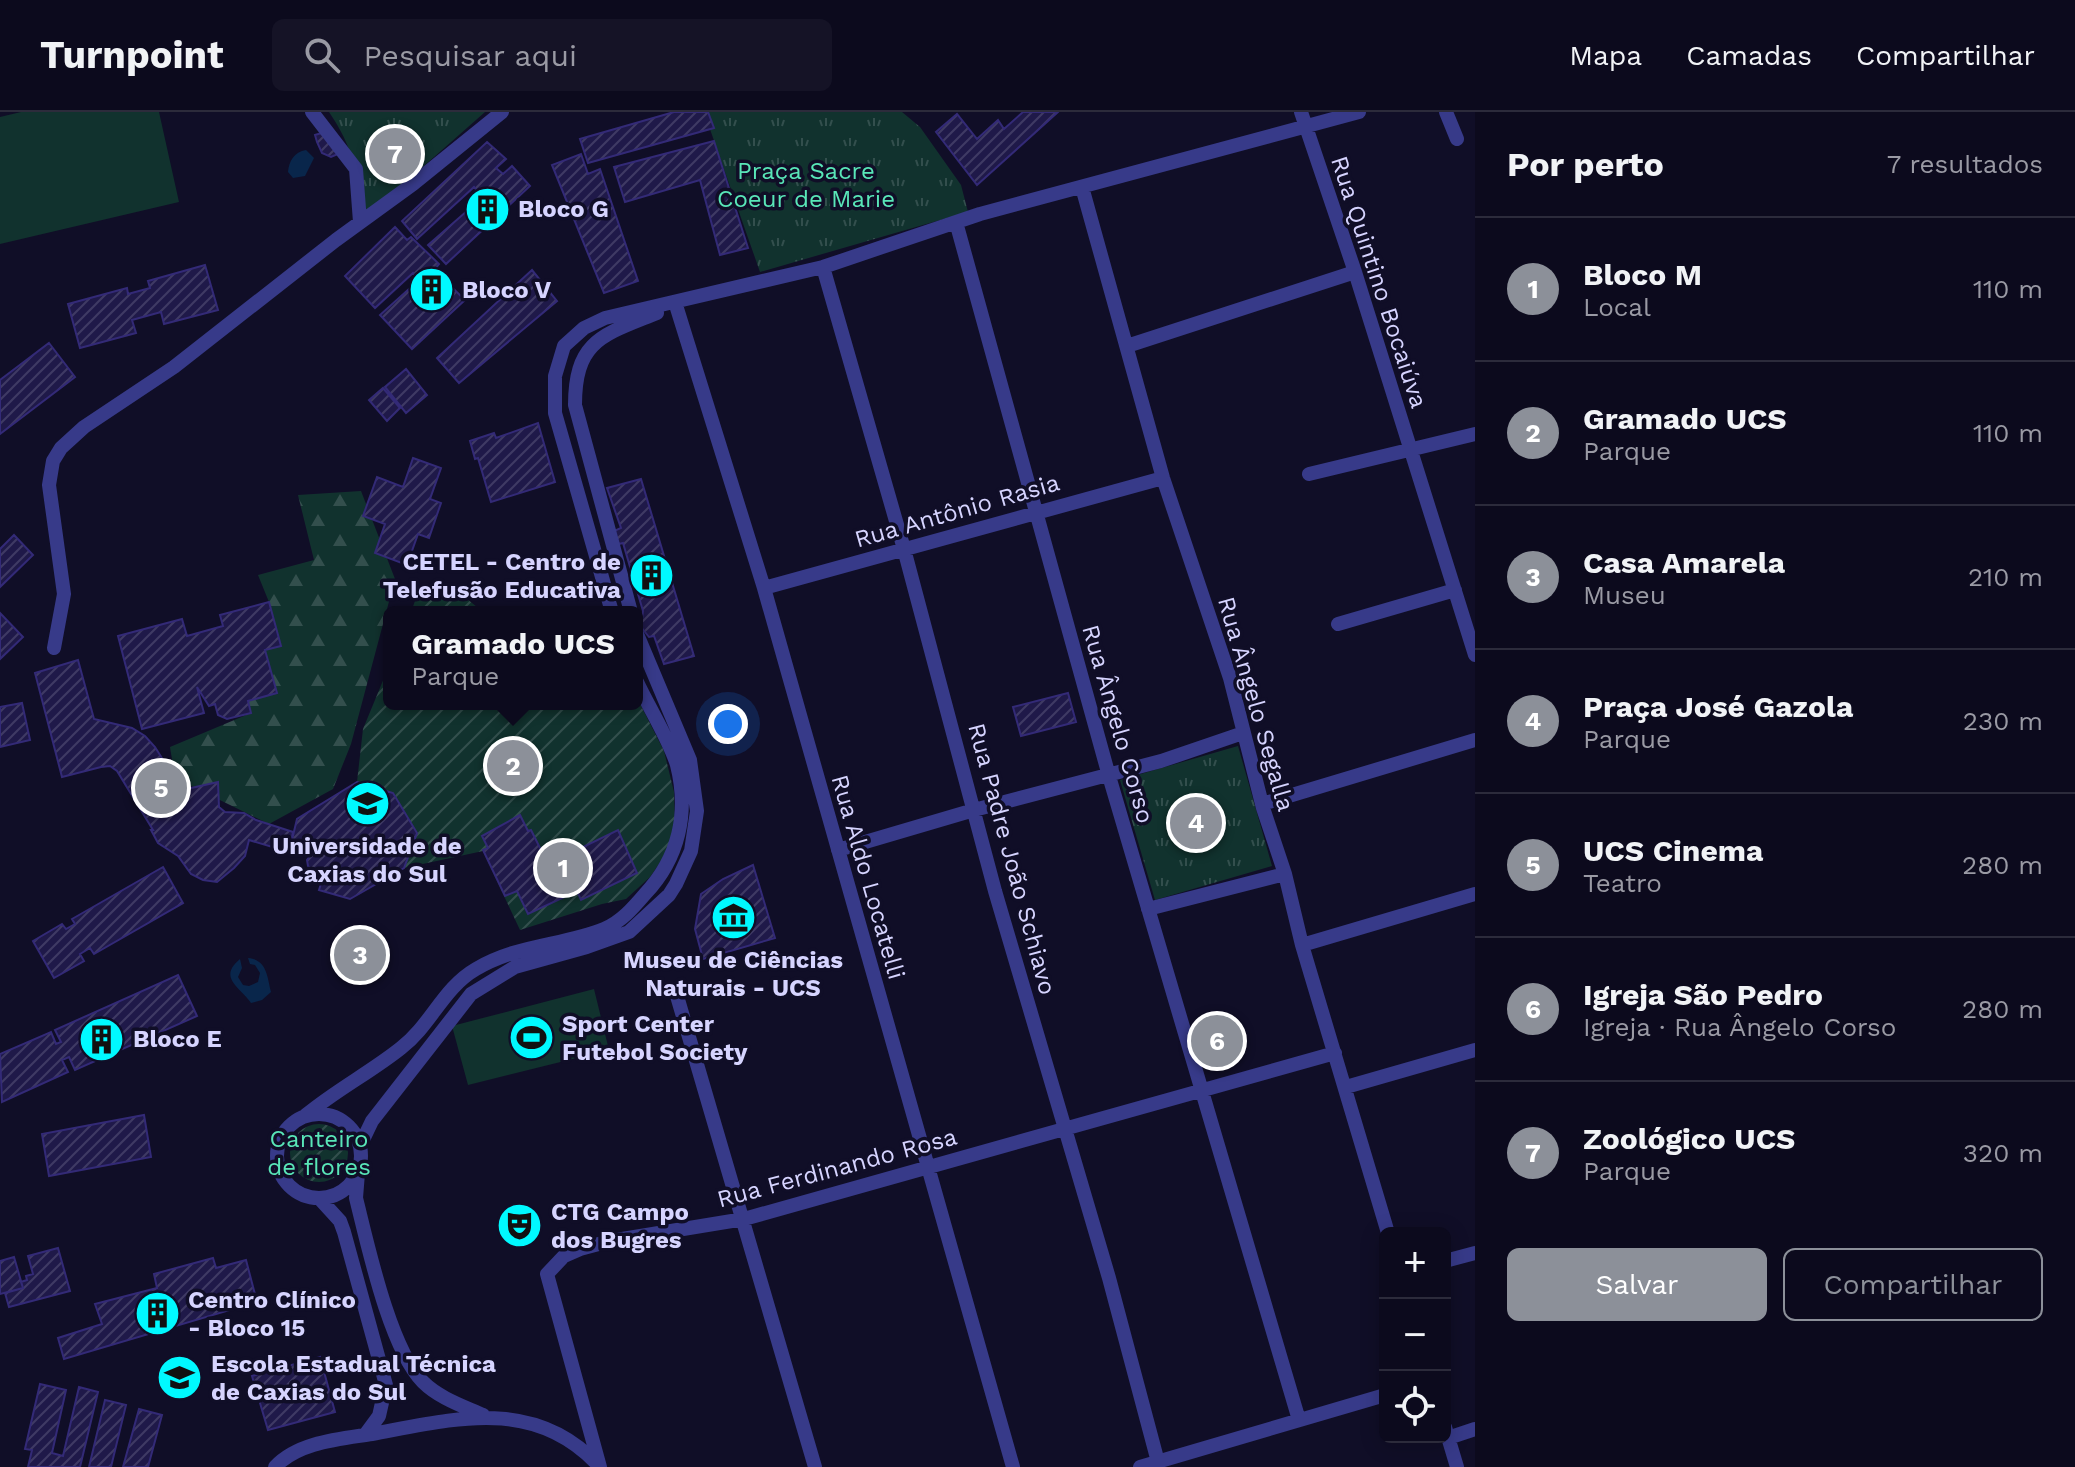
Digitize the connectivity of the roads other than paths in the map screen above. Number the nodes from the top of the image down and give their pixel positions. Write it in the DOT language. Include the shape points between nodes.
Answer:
graph roads {
  1 [pos="312,112"];
  2 [pos="502,112"];
  3 [pos="1301,112"];
  4 [pos="1359,112"];
  5 [pos="1446,112"];
  6 [pos="1305,127"];
  7 [pos="1457,139"];
  8 [pos="1082,187"];
  9 [pos="360,222"];
  10 [pos="956,222"];
  11 [pos="823,267"];
  12 [pos="1355,272"];
  13 [pos="678,303"];
  14 [pos="1127,346"];
  15 [pos="1475,434"];
  16 [pos="1411,450"];
  17 [pos="1309,474"];
  18 [pos="1163,478"];
  19 [pos="1037,511"];
  20 [pos="904,549"];
  21 [pos="764,588"];
  22 [pos="1455,590"];
  23 [pos="610,606"];
  24 [pos="629,606"];
  25 [pos="1338,624"];
  26 [pos="54,648"];
  27 [pos="643,648"];
  28 [pos="1475,655"];
  29 [pos="643,694"];
  30 [pos="1243,733"];
  31 [pos="1475,740"];
  32 [pos="1109,776"];
  33 [pos="1262,804"];
  34 [pos="974,810"];
  35 [pos="838,850"];
  36 [pos="1285,874"];
  37 [pos="1475,894"];
  38 [pos="1148,909"];
  39 [pos="1302,945"];
  40 [pos="475,970"];
  41 [pos="471,994"];
  42 [pos="677,996"];
  43 [pos="1475,1050"];
  44 [pos="1335,1053"];
  45 [pos="1346,1087"];
  46 [pos="1203,1091"];
  47 [pos="306,1115"];
  48 [pos="1065,1128"];
  49 [pos="360,1146"];
  50 [pos="928,1167"];
  51 [pos="358,1173"];
  52 [pos="319,1198"];
  53 [pos="744,1219"];
  54 [pos="1386,1227"];
  55 [pos="1475,1253"];
  56 [pos="1451,1259"];
  57 [pos="1379,1397"];
  58 [pos="484,1416"];
  59 [pos="1299,1420"];
  60 [pos="1475,1429"];
  61 [pos="1451,1431"];
  62 [pos="365,1435"];
  63 [pos="1449,1443"];
  64 [pos="1158,1462"];
  65 [pos="275,1467"];
  66 [pos="600,1467"];
  67 [pos="815,1467"];
  68 [pos="1013,1467"];
  69 [pos="1140,1467"];
  70 [pos="1457,1467"];
  1 -- 9 [label="street" via="356,169"];
  2 -- 9 [label="street"];
  3 -- 6 [label="street, Rua Quintino Bocaiúva"];
  4 -- 6 [label="street"];
  5 -- 7 [label="street"];
  6 -- 8 [label="street"];
  6 -- 12 [label="street, Rua Quintino Bocaiúva"];
  8 -- 10 [label="street"];
  8 -- 14 [label="street, Rua Ângelo Segalla"];
  9 -- 26 [label="street" via="61,448 49,485 64,594"];
  10 -- 11 [label="street"];
  10 -- 19 [label="street, Rua Ângelo Corso"];
  11 -- 13 [label="street"];
  11 -- 20 [label="street, Rua Padre João Schiavo"];
  12 -- 14 [label="street"];
  12 -- 16 [label="street, Rua Quintino Bocaiúva"];
  13 -- 21 [label="street, Rua Aldo Locatelli"];
  13 -- 23 [label="street" via="605,318 584,328 564,346 555,376 555,413"];
  13 -- 24 [label="street" via="590,346 575,385 575,405"];
  14 -- 18 [label="street, Rua Ângelo Segalla"];
  15 -- 16 [label="street"];
  16 -- 17 [label="street"];
  16 -- 22 [label="street, Rua Quintino Bocaiúva"];
  18 -- 19 [label="street, Rua Antônio Rasia"];
  18 -- 30 [label="street, Rua Ângelo Segalla" via="1230,678"];
  19 -- 20 [label="street, Rua Antônio Rasia"];
  19 -- 32 [label="street, Rua Ângelo Corso"];
  20 -- 21 [label="street, Rua Antônio Rasia"];
  20 -- 34 [label="street, Rua Padre João Schiavo"];
  21 -- 35 [label="street, Rua Aldo Locatelli"];
  22 -- 25 [label="street"];
  22 -- 28 [label="street, Rua Quintino Bocaiúva"];
  27 -- 41 [label="street" via="690,760 697,811 691,851 676,884 623,935 515,967"];
  29 -- 40 [label="street" via="676,763 683,805 675,851 661,877 624,918 604,929 510,952"];
  30 -- 32 [label="street"];
  30 -- 33 [label="street, Rua Ângelo Segalla"];
  31 -- 33 [label="street"];
  32 -- 34 [label="street"];
  32 -- 38 [label="street, Rua Ângelo Corso"];
  33 -- 36 [label="street, Rua Ângelo Segalla"];
  34 -- 35 [label="street"];
  34 -- 48 [label="street, Rua Padre João Schiavo"];
  35 -- 50 [label="street, Rua Aldo Locatelli"];
  36 -- 38 [label="street"];
  36 -- 39 [label="street, Rua Ângelo Segalla"];
  37 -- 39 [label="street"];
  38 -- 46 [label="street, Rua Ângelo Corso"];
  39 -- 44 [label="street, Rua Ângelo Segalla"];
  40 -- 41 [label="street"];
  40 -- 47 [label="street" via="449,990 401,1048"];
  41 -- 49 [label="street" via="372,1121"];
  42 -- 53 [label="street"];
  43 -- 45 [label="street"];
  44 -- 45 [label="street, Rua Ângelo Segalla"];
  44 -- 46 [label="street, Rua Ferdinando Rosa"];
  45 -- 54 [label="street, Rua Ângelo Segalla"];
  46 -- 48 [label="street, Rua Ferdinando Rosa"];
  46 -- 59 [label="street, Rua Ângelo Corso"];
  47 -- 49 [label="street" via="337,1117 352,1128"];
  47 -- 52 [label="street" via="286,1128 277,1164 292,1189"];
  48 -- 50 [label="street, Rua Ferdinando Rosa"];
  48 -- 64 [label="street, Rua Padre João Schiavo"];
  49 -- 51 [label="street"];
  50 -- 53 [label="street, Rua Ferdinando Rosa"];
  50 -- 68 [label="street, Rua Aldo Locatelli"];
  51 -- 52 [label="street" via="335,1195"];
  51 -- 58 [label="street" via="356,1198 401,1351 425,1384"];
  52 -- 62 [label="street" via="344,1232 386,1385 379,1416"];
  53 -- 66 [label="street, Rua Ferdinando Rosa" via="580,1249 564,1256 547,1274"];
  53 -- 67 [label="street"];
  55 -- 56 [label="street"];
  57 -- 59 [label="street"];
  58 -- 62 [label="street"];
  58 -- 66 [label="street" via="548,1429 580,1446"];
  59 -- 64 [label="street"];
  60 -- 61 [label="street"];
  62 -- 65 [label="street" via="304,1449"];
  63 -- 70 [label="street"];
  64 -- 69 [label="street"];
}
